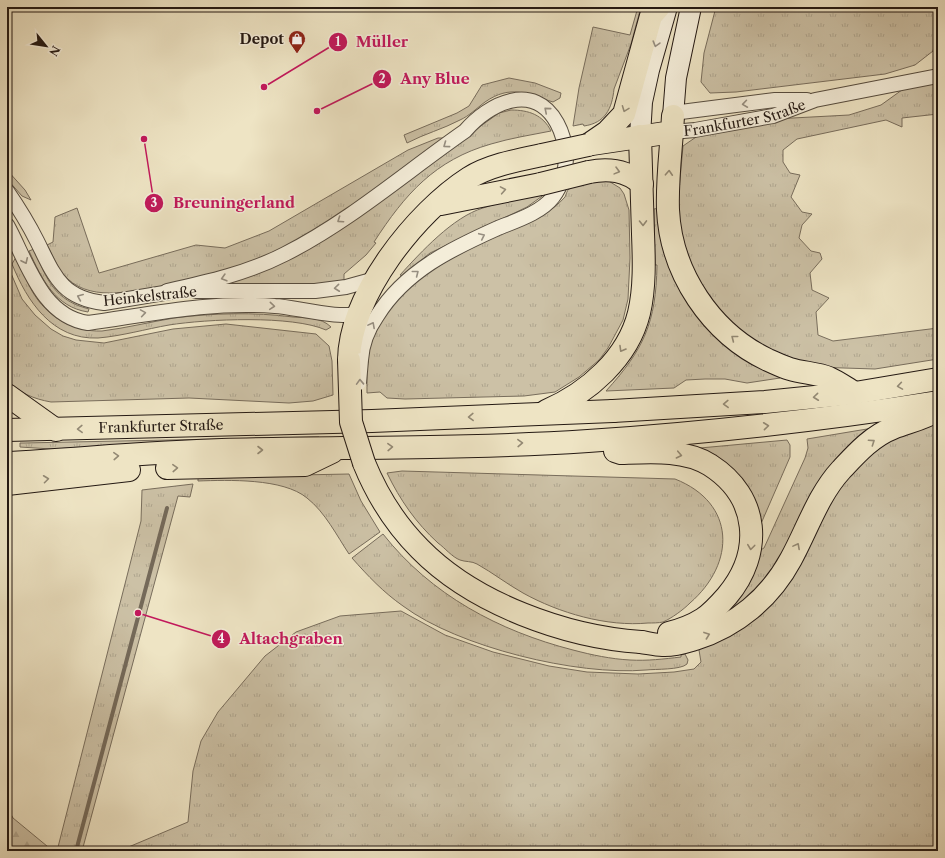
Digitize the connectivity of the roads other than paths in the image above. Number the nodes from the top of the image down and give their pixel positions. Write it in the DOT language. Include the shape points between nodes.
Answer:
graph roads {
  1 [pos="659,7"];
  2 [pos="667,7"];
  3 [pos="691,7"];
  4 [pos="938,76"];
  5 [pos="815,100"];
  6 [pos="672,124"];
  7 [pos="640,136"];
  8 [pos="588,145"];
  9 [pos="642,184"];
  10 [pos="7,191"];
  11 [pos="438,204"];
  12 [pos="7,225"];
  13 [pos="375,279"];
  14 [pos="167,291"];
  15 [pos="349,314"];
  16 [pos="353,354"];
  17 [pos="938,380"];
  18 [pos="855,393"];
  19 [pos="7,395"];
  20 [pos="938,402"];
  21 [pos="938,410"];
  22 [pos="538,415"];
  23 [pos="7,430"];
  24 [pos="56,430"];
  25 [pos="585,441"];
  26 [pos="339,449"];
  27 [pos="7,463"];
  28 [pos="7,484"];
  29 [pos="642,642"];
  1 -- 8 [label="main road, one-way" via="651,16 624,114 607,132"];
  2 -- 7 [label="main road, one-way" via="642,102"];
  3 -- 6 [label="main road" via="676,78"];
  4 -- 5 [label="street, Frankfurter Straße"];
  5 -- 6 [label="street, Frankfurter Straße" via="772,116 695,130"];
  5 -- 6 [label="street, Frankfurter Straße, one-way" via="775,100 681,112"];
  6 -- 7 [label="main road"];
  18 -- 6 [label="main road, one-way" via="828,377 790,369 749,349 716,322 695,294 680,264 671,234 668,190"];
  7 -- 8 [label="main road"];
  7 -- 9 [label="main road"];
  8 -- 11 [label="main road, bridge" via="499,165 470,177"];
  11 -- 9 [label="main road, one-way, bridge" via="603,169 630,174"];
  9 -- 22 [label="main road, one-way" via="642,294 639,313 632,331 617,358 597,379 573,397"];
  14 -- 10 [label="street, Heinkelstraße, one-way" via="104,303 75,295 64,288 53,273 25,217"];
  11 -- 13 [label="main road" via="410,232"];
  12 -- 15 [label="street, Heinkelstraße, one-way" via="38,287 55,306 81,322 210,305 254,304"];
  13 -- 14 [label="street, Heinkelstraße, one-way" via="346,287 315,290"];
  13 -- 15 [label="main road"];
  16 -- 14 [label="street, one-way" via="390,299 419,270 446,253 528,215 552,198 563,178 566,143 551,113 540,104 523,99 492,107 475,119 465,131 308,242 226,278"];
  15 -- 16 [label="main road"];
  16 -- 29 [label="main road, bridge" via="351,422 364,463 386,506 411,539 437,564 471,588 528,616 565,628"];
  17 -- 18 [label="main road, Frankfurter Straße, one-way"];
  18 -- 22 [label="main road, Frankfurter Straße, one-way" via="765,402"];
  19 -- 24 [label="main road"];
  25 -- 20 [label="main road, Frankfurter Straße, one-way" via="698,433 799,422"];
  29 -- 21 [label="main road, one-way" via="663,645 685,642 719,630 752,608 781,576 822,497 840,472 863,448 891,429 931,415"];
  22 -- 24 [label="main road, Frankfurter Straße, one-way"];
  23 -- 24 [label="main road, Frankfurter Straße"];
  26 -- 25 [label="main road, Frankfurter Straße, one-way"];
  25 -- 29 [label="main road, one-way" via="621,453 671,453 710,465 740,494 748,512 752,531 751,550 734,587 704,619 684,629"];
  27 -- 26 [label="main road, Frankfurter Straße, one-way" via="221,450"];
  28 -- 26 [label="main road, one-way" via="116,471 305,465"];
}
